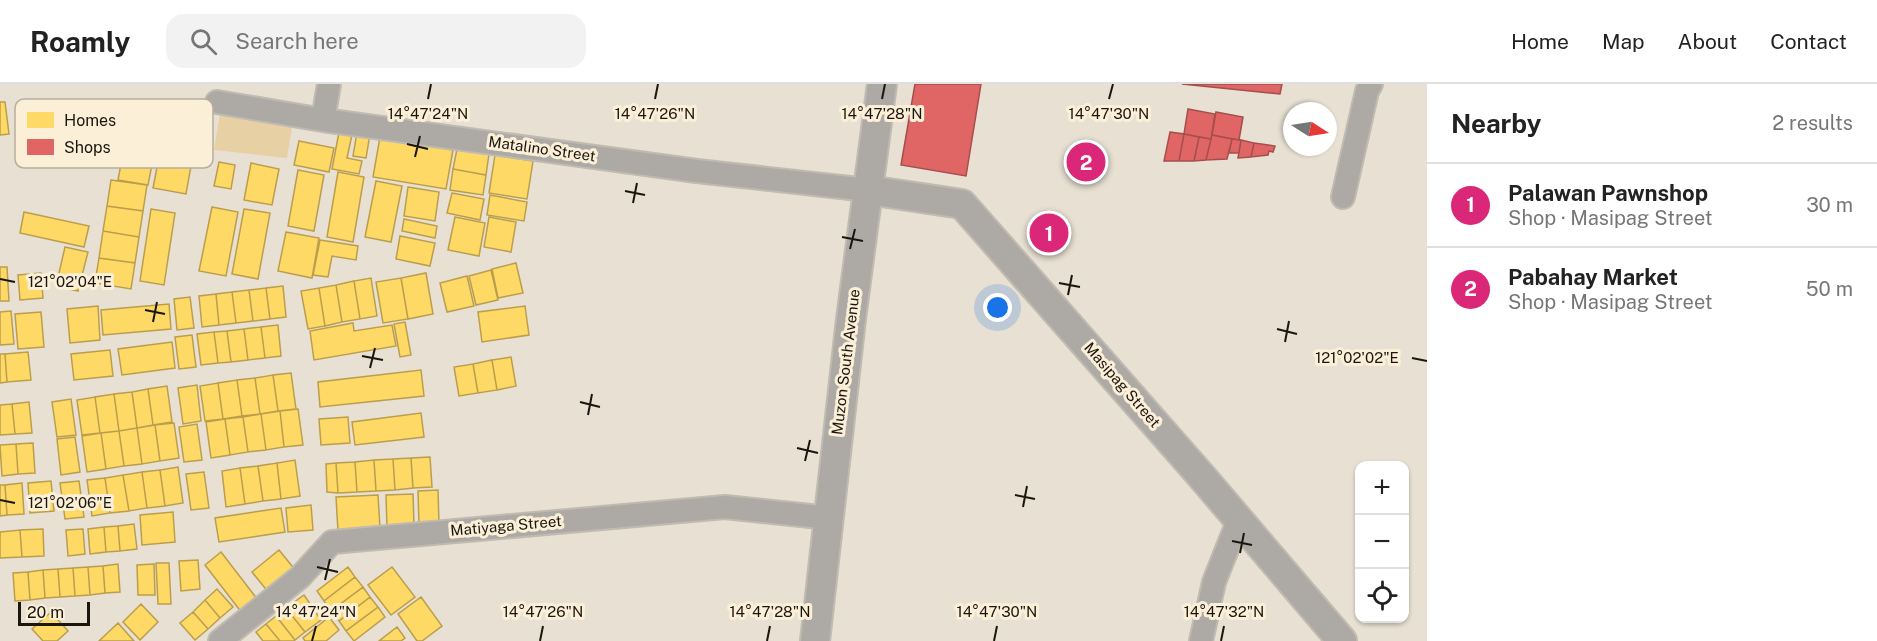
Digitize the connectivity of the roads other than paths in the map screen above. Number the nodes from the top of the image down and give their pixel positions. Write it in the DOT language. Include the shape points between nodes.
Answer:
graph roads {
  1 [pos="329,84"];
  2 [pos="882,84"];
  3 [pos="1371,84"];
  4 [pos="217,102"];
  5 [pos="323,120"];
  6 [pos="868,190"];
  7 [pos="1343,196"];
  8 [pos="829,518"];
  9 [pos="1239,519"];
  10 [pos="220,641"];
  11 [pos="815,641"];
  12 [pos="1201,641"];
  13 [pos="1342,641"];
  1 -- 5 [label="street"];
  2 -- 6 [label="street, Muzon South Avenue"];
  3 -- 7 [label="street"];
  4 -- 5 [label="street, Matalino Street"];
  5 -- 6 [label="street, Matalino Street"];
  6 -- 8 [label="street, Muzon South Avenue"];
  6 -- 9 [label="street, Masipag Street" via="962,204"];
  8 -- 10 [label="street, Matiyaga Street" via="725,507 332,542 300,577"];
  8 -- 11 [label="street, Muzon South Avenue"];
  9 -- 12 [label="street" via="1214,582"];
  9 -- 13 [label="street, Masipag Street"];
}
